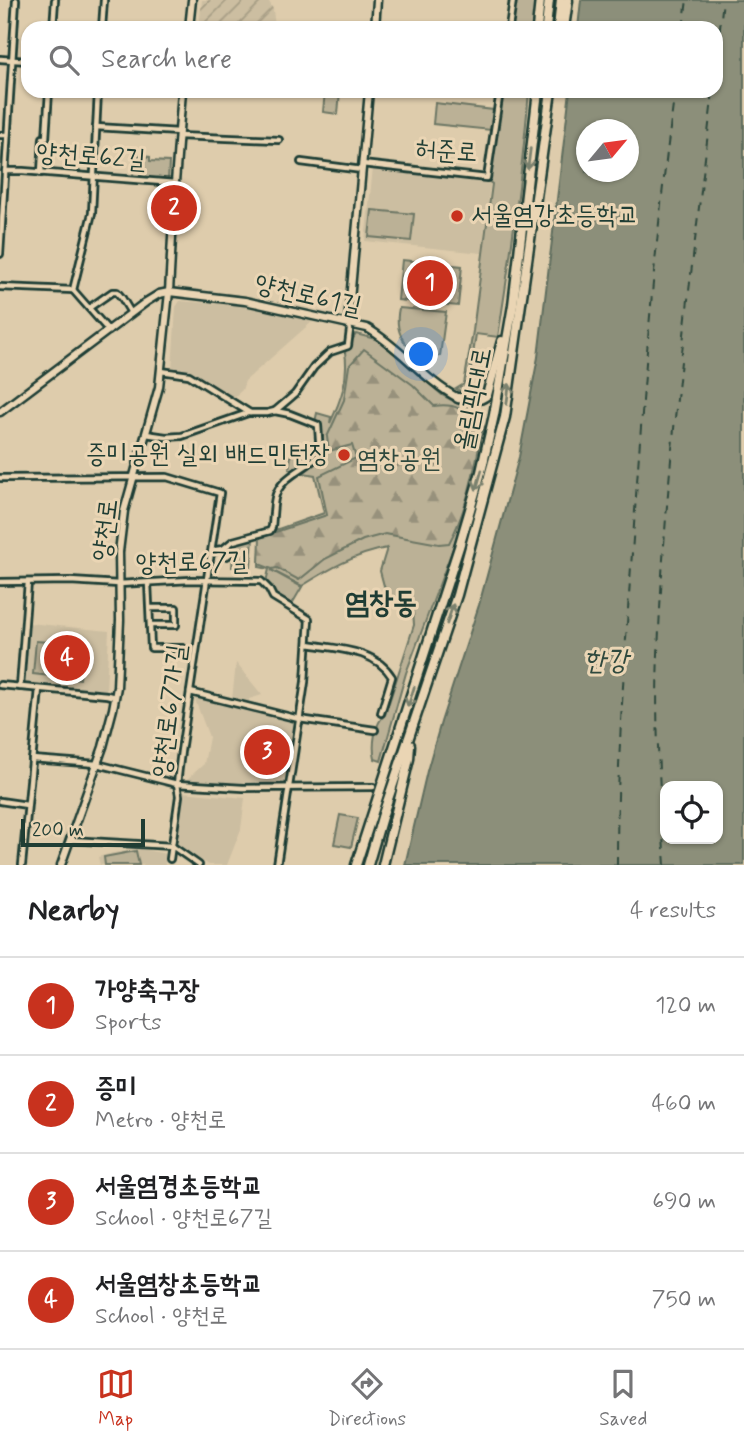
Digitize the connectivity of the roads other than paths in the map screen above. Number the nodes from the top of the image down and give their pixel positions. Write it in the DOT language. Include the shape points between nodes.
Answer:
graph roads {
  1 [pos="16,0"];
  2 [pos="55,0"];
  3 [pos="104,0"];
  4 [pos="192,0"];
  5 [pos="377,0"];
  6 [pos="513,0"];
  7 [pos="540,0"];
  8 [pos="549,0"];
  9 [pos="561,0"];
  10 [pos="570,0"];
  11 [pos="54,21"];
  12 [pos="102,21"];
  13 [pos="190,21"];
  14 [pos="375,21"];
  15 [pos="510,21"];
  16 [pos="538,21"];
  17 [pos="547,21"];
  18 [pos="562,21"];
  19 [pos="564,21"];
  20 [pos="0,59"];
  21 [pos="12,60"];
  22 [pos="21,61"];
  23 [pos="49,98"];
  24 [pos="98,98"];
  25 [pos="182,98"];
  26 [pos="368,98"];
  27 [pos="499,98"];
  28 [pos="537,98"];
  29 [pos="550,98"];
  30 [pos="96,127"];
  31 [pos="179,134"];
  32 [pos="0,135"];
  33 [pos="7,135"];
  34 [pos="279,140"];
  35 [pos="301,162"];
  36 [pos="362,167"];
  37 [pos="5,171"];
  38 [pos="41,173"];
  39 [pos="93,176"];
  40 [pos="175,183"];
  41 [pos="1,228"];
  42 [pos="0,254"];
  43 [pos="0,287"];
  44 [pos="73,290"];
  45 [pos="169,292"];
  46 [pos="513,304"];
  47 [pos="89,308"];
  48 [pos="131,314"];
  49 [pos="348,322"];
  50 [pos="109,331"];
  51 [pos="161,371"];
  52 [pos="458,398"];
  53 [pos="275,411"];
  54 [pos="0,412"];
  55 [pos="251,413"];
  56 [pos="146,434"];
  57 [pos="133,477"];
  58 [pos="0,478"];
  59 [pos="212,553"];
  60 [pos="208,581"];
  61 [pos="0,582"];
  62 [pos="28,582"];
  63 [pos="148,583"];
  64 [pos="119,584"];
  65 [pos="150,608"];
  66 [pos="151,625"];
  67 [pos="308,644"];
  68 [pos="183,648"];
  69 [pos="0,685"];
  70 [pos="20,687"];
  71 [pos="39,690"];
  72 [pos="190,692"];
  73 [pos="115,697"];
  74 [pos="381,713"];
  75 [pos="299,719"];
  76 [pos="374,730"];
  77 [pos="411,732"];
  78 [pos="32,759"];
  79 [pos="97,764"];
  80 [pos="177,784"];
  81 [pos="373,787"];
  82 [pos="288,788"];
  83 [pos="0,801"];
  84 [pos="27,805"];
  85 [pos="70,840"];
  86 [pos="172,846"];
  87 [pos="170,859"];
  88 [pos="22,865"];
  89 [pos="61,865"];
  90 [pos="199,865"];
  91 [pos="276,865"];
  92 [pos="356,865"];
  93 [pos="368,865"];
  94 [pos="383,865"];
  1 -- 21 [label="street"];
  2 -- 11 [label="street"];
  3 -- 12 [label="street"];
  4 -- 13 [label="main road"];
  5 -- 14 [label="main road"];
  6 -- 15 [label="street"];
  7 -- 16 [label="highway"];
  8 -- 17 [label="highway"];
  9 -- 18 [label="highway"];
  10 -- 19 [label="highway"];
  20 -- 21 [label="street"];
  21 -- 22 [label="street"];
  21 -- 33 [label="street"];
  23 -- 38 [label="street"];
  24 -- 30 [label="street"];
  25 -- 31 [label="main road, 양천로"];
  26 -- 36 [label="main road"];
  27 -- 36 [label="street, 허준로" via="487,178"];
  28 -- 46 [label="highway, 올림픽대로, one-way"];
  77 -- 29 [label="highway, 올림픽대로, one-way" via="457,595 505,417"];
  30 -- 31 [label="street"];
  30 -- 39 [label="street"];
  31 -- 34 [label="street"];
  31 -- 40 [label="main road, 양천로"];
  32 -- 33 [label="street"];
  33 -- 37 [label="street"];
  35 -- 36 [label="street"];
  36 -- 49 [label="main road"];
  37 -- 38 [label="street, 양천로62길"];
  37 -- 41 [label="street"];
  38 -- 39 [label="street, 양천로62길"];
  39 -- 40 [label="street, 양천로62길"];
  39 -- 44 [label="street" via="92,214"];
  40 -- 45 [label="main road, 양천로"];
  41 -- 42 [label="street"];
  43 -- 44 [label="street"];
  44 -- 47 [label="street"];
  45 -- 48 [label="main road"];
  45 -- 49 [label="main road, 양천로61길" via="245,301"];
  45 -- 51 [label="main road, 양천로"];
  46 -- 52 [label="highway" via="489,393 477,400"];
  46 -- 92 [label="highway, 올림픽대로, one-way" via="481,472"];
  47 -- 48 [label="street" via="117,292"];
  47 -- 50 [label="street"];
  48 -- 50 [label="main road"];
  49 -- 52 [label="main road, 양천로61길" via="380,335"];
  49 -- 53 [label="street" via="348,346 330,352"];
  50 -- 54 [label="main road"];
  51 -- 55 [label="street" via="190,375"];
  51 -- 56 [label="main road, 양천로"];
  53 -- 55 [label="street"];
  53 -- 59 [label="street" via="317,425 320,454 280,487 270,531 233,541"];
  55 -- 56 [label="street" via="182,436"];
  56 -- 57 [label="main road, 양천로"];
  57 -- 58 [label="street"];
  57 -- 59 [label="street, 양천로67가길" via="166,477 220,493"];
  57 -- 64 [label="main road, 양천로" via="124,511"];
  59 -- 60 [label="street, 양천로67가길"];
  60 -- 63 [label="street, 양천로67길"];
  60 -- 67 [label="street, 양천로67길" via="265,583 273,597 309,619"];
  60 -- 72 [label="street, 양천로67가길"];
  61 -- 62 [label="street, 양천로67길"];
  62 -- 64 [label="street, 양천로67길"];
  62 -- 70 [label="street"];
  63 -- 64 [label="street, 양천로67길"];
  63 -- 65 [label="street"];
  64 -- 73 [label="main road, 양천로"];
  65 -- 66 [label="street"];
  65 -- 66 [label="street" via="176,608 176,625"];
  66 -- 68 [label="street" via="151,648"];
  67 -- 74 [label="street" via="362,653 387,669 392,677"];
  67 -- 75 [label="street, 양천로67길"];
  69 -- 70 [label="street"];
  70 -- 71 [label="street"];
  71 -- 73 [label="street"];
  71 -- 78 [label="street"];
  72 -- 75 [label="street"];
  72 -- 80 [label="street, 양천로67가길"];
  73 -- 79 [label="main road, 양천로"];
  75 -- 76 [label="street"];
  75 -- 82 [label="street, 양천로67길"];
  77 -- 93 [label="highway, 올림픽대로"];
  77 -- 94 [label="highway" via="409,759"];
  78 -- 79 [label="street"];
  78 -- 84 [label="street"];
  79 -- 80 [label="street"];
  79 -- 85 [label="main road, 양천로"];
  80 -- 82 [label="street"];
  80 -- 86 [label="street, 양천로67가길"];
  81 -- 82 [label="street"];
  82 -- 91 [label="street, 양천로67길"];
  83 -- 84 [label="street"];
  84 -- 88 [label="street"];
  85 -- 86 [label="street"];
  85 -- 89 [label="main road, 양천로"];
  86 -- 87 [label="street, 양천로67가길"];
  86 -- 90 [label="street"];
}
